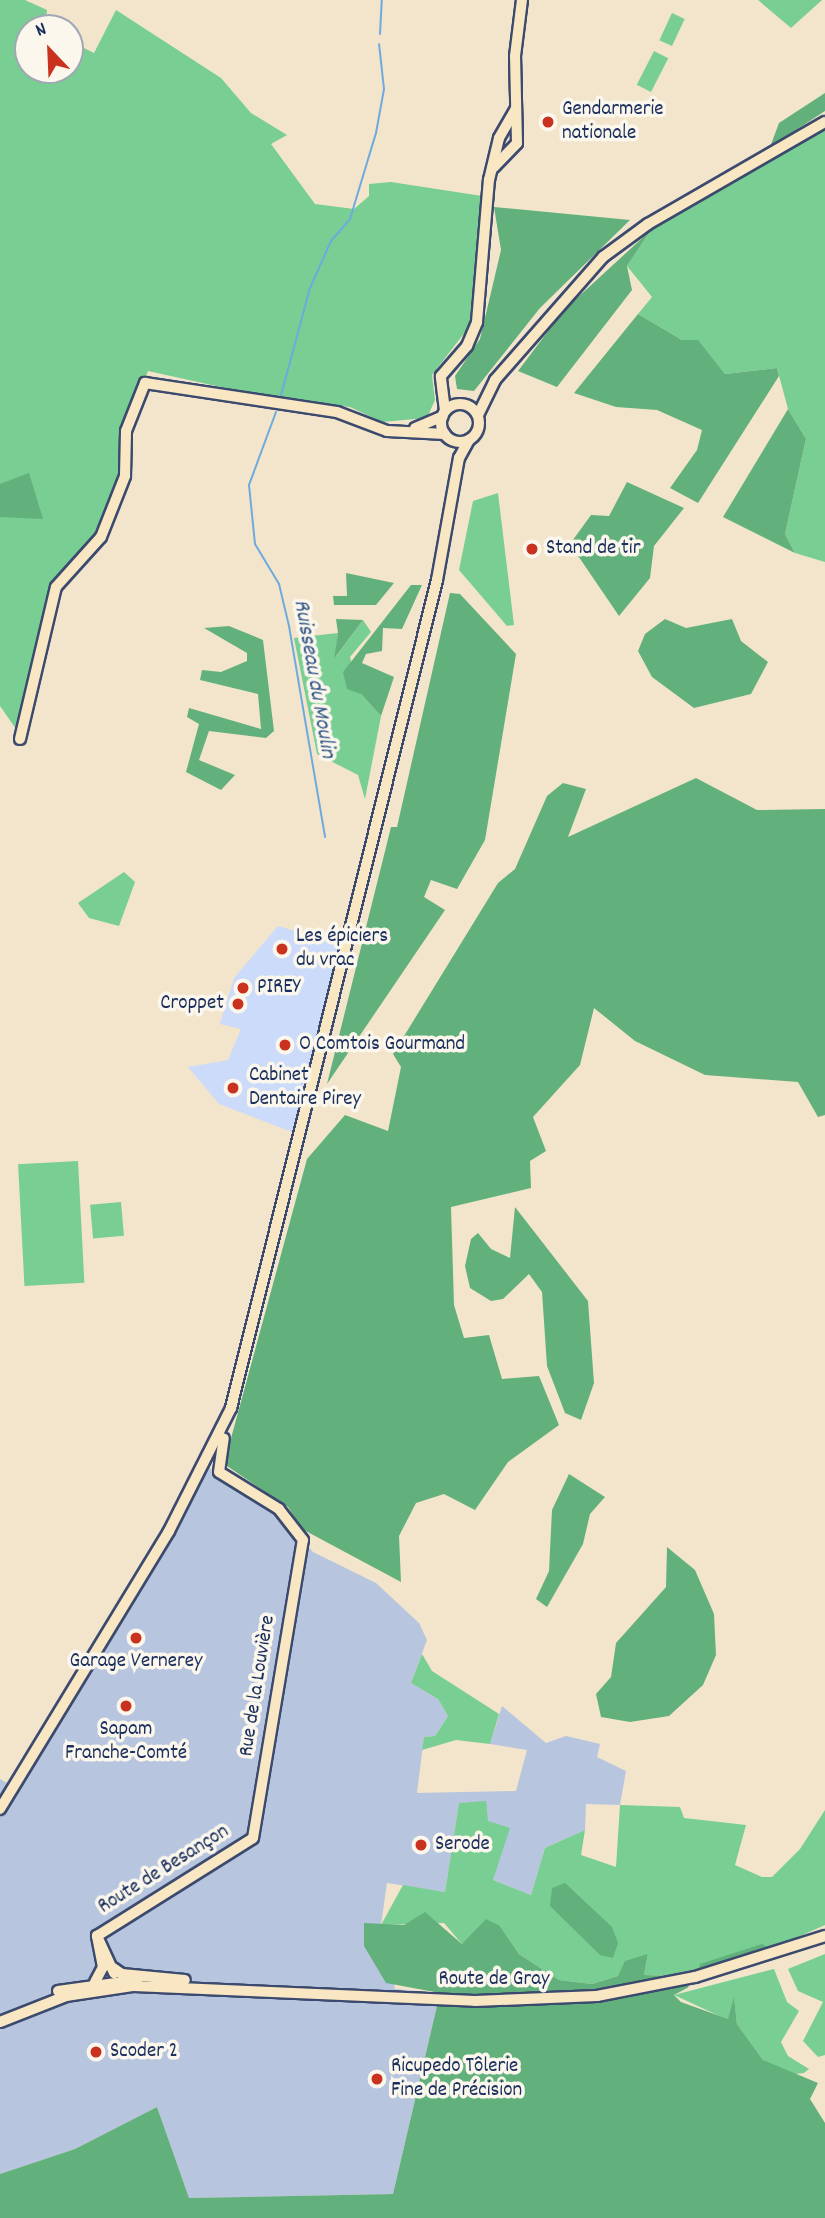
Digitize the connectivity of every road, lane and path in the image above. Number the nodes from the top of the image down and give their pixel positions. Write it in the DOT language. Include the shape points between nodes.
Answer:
graph roads {
  1 [pos="522,0"];
  2 [pos="825,122"];
  3 [pos="510,134"];
  4 [pos="499,145"];
  5 [pos="510,151"];
  6 [pos="494,167"];
  7 [pos="446,370"];
  8 [pos="495,380"];
  9 [pos="463,404"];
  10 [pos="444,414"];
  11 [pos="478,415"];
  12 [pos="398,432"];
  13 [pos="448,436"];
  14 [pos="469,440"];
  15 [pos="454,479"];
  16 [pos="20,739"];
  17 [pos="231,1408"];
  18 [pos="0,1809"];
  19 [pos="253,1838"];
  20 [pos="97,1936"];
  21 [pos="825,1936"];
  22 [pos="825,1942"];
  23 [pos="113,1968"];
  24 [pos="717,1971"];
  25 [pos="95,1982"];
  26 [pos="210,1983"];
  27 [pos="109,1984"];
  28 [pos="238,1987"];
  29 [pos="0,2015"];
  30 [pos="0,2022"];
  1 -- 3 [label="main road" via="516,109"];
  2 -- 8 [label="main road" via="616,247 563,298"];
  3 -- 4 [label="main road"];
  3 -- 5 [label="main road"];
  4 -- 5 [label="main road"];
  4 -- 6 [label="main road"];
  5 -- 6 [label="main road"];
  6 -- 7 [label="main road" via="477,322"];
  7 -- 9 [label="main road" via="449,393"];
  7 -- 10 [label="main road" via="440,384"];
  8 -- 9 [label="main road"];
  8 -- 11 [label="main road"];
  9 -- 10 [label="main road"];
  9 -- 11 [label="main road"];
  10 -- 12 [label="main road"];
  10 -- 13 [label="main road"];
  11 -- 14 [label="main road" via="478,428"];
  12 -- 13 [label="main road"];
  12 -- 16 [label="main road" via="337,412 145,383 126,431 125,476 101,537 56,587"];
  13 -- 14 [label="main road"];
  13 -- 15 [label="main road"];
  14 -- 15 [label="main road"];
  15 -- 17 [label="main road" via="437,580"];
  17 -- 18 [label="main road" via="169,1531"];
  17 -- 19 [label="main road, Rue de la Louvière" via="216,1467 279,1509 303,1540"];
  19 -- 20 [label="main road, Route de Besançon"];
  20 -- 23 [label="main road, Route de Besançon"];
  20 -- 25 [label="main road, Route de Besançon" via="103,1967"];
  21 -- 24 [label="main road, Route de Gray"];
  22 -- 24 [label="main road"];
  23 -- 26 [label="main road" via="122,1975"];
  23 -- 27 [label="main road"];
  24 -- 28 [label="main road, Route de Gray" via="631,1991 537,2001"];
  25 -- 27 [label="main road, Route de Gray"];
  25 -- 29 [label="main road, Route de Gray"];
  26 -- 27 [label="main road, Route de Gray"];
  26 -- 28 [label="main road, Route de Gray"];
  27 -- 28 [label="main road, Route de Gray"];
  27 -- 30 [label="main road, Route de Gray"];
}
